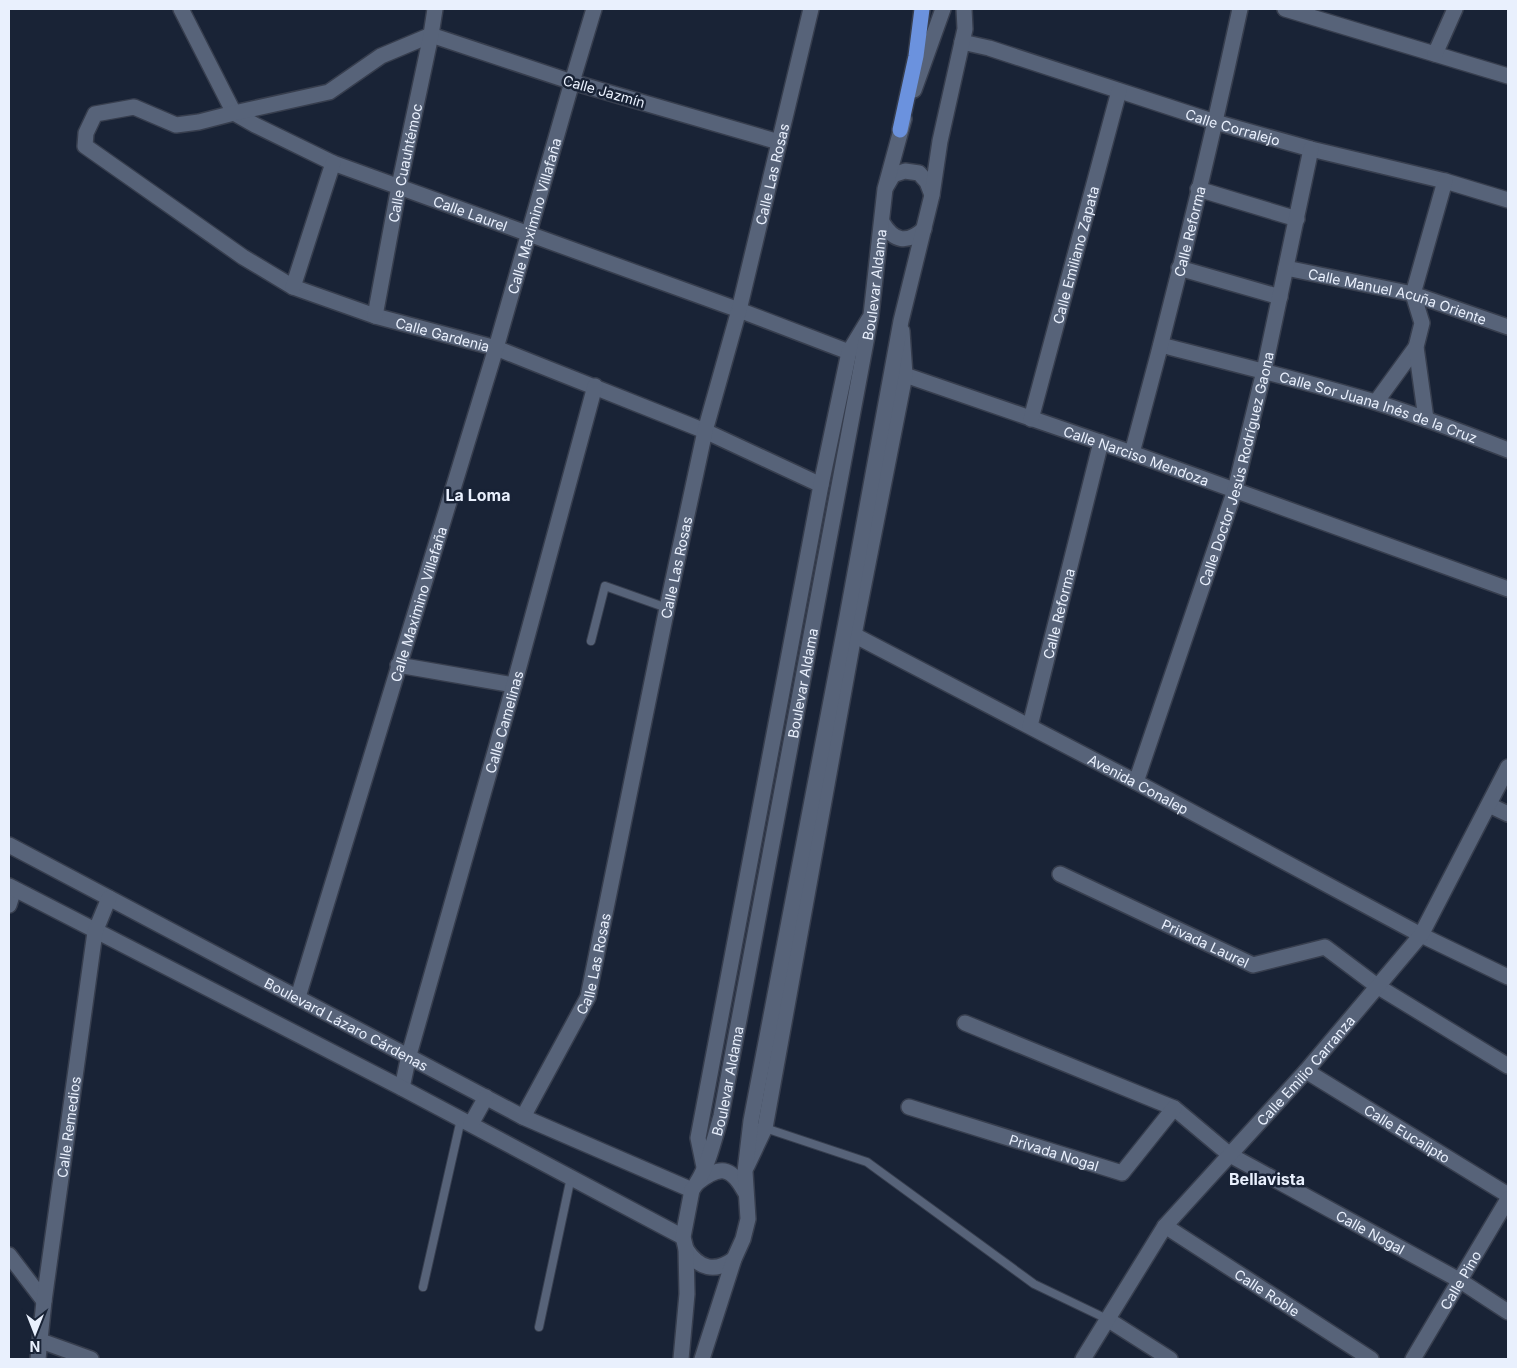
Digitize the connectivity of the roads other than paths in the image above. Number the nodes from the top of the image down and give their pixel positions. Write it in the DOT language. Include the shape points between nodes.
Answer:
graph roads {
  1 [pos="181,9"];
  2 [pos="435,9"];
  3 [pos="594,9"];
  4 [pos="811,9"];
  5 [pos="922,9"];
  6 [pos="943,9"];
  7 [pos="964,9"];
  8 [pos="972,9"];
  9 [pos="1240,9"];
  10 [pos="1285,9"];
  11 [pos="1455,9"];
  12 [pos="431,35"];
  13 [pos="963,35"];
  14 [pos="1435,54"];
  15 [pos="1508,76"];
  16 [pos="572,82"];
  17 [pos="1119,91"];
  18 [pos="234,113"];
  19 [pos="1215,122"];
  20 [pos="900,130"];
  21 [pos="779,142"];
  22 [pos="1311,149"];
  23 [pos="333,163"];
  24 [pos="1445,181"];
  25 [pos="399,186"];
  26 [pos="885,189"];
  27 [pos="1198,189"];
  28 [pos="932,195"];
  29 [pos="1508,200"];
  30 [pos="1297,218"];
  31 [pos="882,222"];
  32 [pos="924,229"];
  33 [pos="529,234"];
  34 [pos="1179,268"];
  35 [pos="1286,268"];
  36 [pos="293,287"];
  37 [pos="1413,294"];
  38 [pos="1280,297"];
  39 [pos="739,310"];
  40 [pos="375,316"];
  41 [pos="872,316"];
  42 [pos="901,321"];
  43 [pos="1508,327"];
  44 [pos="1161,345"];
  45 [pos="1416,347"];
  46 [pos="496,348"];
  47 [pos="849,352"];
  48 [pos="1264,371"];
  49 [pos="905,375"];
  50 [pos="595,386"];
  51 [pos="1376,402"];
  52 [pos="1031,419"];
  53 [pos="1426,419"];
  54 [pos="705,431"];
  55 [pos="1101,442"];
  56 [pos="1508,450"];
  57 [pos="1132,453"];
  58 [pos="821,485"];
  59 [pos="1235,490"];
  60 [pos="1508,589"];
  61 [pos="666,608"];
  62 [pos="854,635"];
  63 [pos="591,641"];
  64 [pos="398,665"];
  65 [pos="514,685"];
  66 [pos="1030,726"];
  67 [pos="1508,767"];
  68 [pos="1136,782"];
  69 [pos="1488,805"];
  70 [pos="1508,814"];
  71 [pos="9,845"];
  72 [pos="1060,874"];
  73 [pos="11,888"];
  74 [pos="109,898"];
  75 [pos="9,905"];
  76 [pos="95,932"];
  77 [pos="1421,935"];
  78 [pos="1508,977"];
  79 [pos="1377,986"];
  80 [pos="298,996"];
  81 [pos="965,1022"];
  82 [pos="409,1056"];
  83 [pos="1508,1066"];
  84 [pos="1306,1071"];
  85 [pos="402,1088"];
  86 [pos="486,1097"];
  87 [pos="909,1107"];
  88 [pos="1174,1108"];
  89 [pos="523,1117"];
  90 [pos="466,1122"];
  91 [pos="765,1128"];
  92 [pos="1230,1155"];
  93 [pos="704,1167"];
  94 [pos="745,1172"];
  95 [pos="571,1177"];
  96 [pos="694,1187"];
  97 [pos="745,1193"];
  98 [pos="1508,1195"];
  99 [pos="1508,1199"];
  100 [pos="1166,1226"];
  101 [pos="685,1243"];
  102 [pos="9,1256"];
  103 [pos="734,1259"];
  104 [pos="1459,1280"];
  105 [pos="423,1287"];
  106 [pos="44,1302"];
  107 [pos="1508,1312"];
  108 [pos="1107,1319"];
  109 [pos="538,1327"];
  110 [pos="41,1341"];
  111 [pos="38,1359"];
  112 [pos="91,1359"];
  113 [pos="681,1359"];
  114 [pos="702,1359"];
  115 [pos="1083,1359"];
  116 [pos="1170,1359"];
  117 [pos="1371,1359"];
  118 [pos="1413,1359"];
  1 -- 18 [label="street"];
  2 -- 12 [label="street, Calle Cuauhtémoc"];
  3 -- 16 [label="street, Calle Maximino Villafaña"];
  4 -- 21 [label="street, Calle Las Rosas"];
  5 -- 20 [label="highway" via="916,56"];
  6 -- 20 [label="street, Boulevar Aldama"];
  7 -- 13 [label="street"];
  8 -- 13 [label="street"];
  9 -- 19 [label="street, Calle Reforma"];
  10 -- 14 [label="street"];
  11 -- 14 [label="street"];
  12 -- 16 [label="street, Calle Jazmín"];
  12 -- 18 [label="street" via="381,56 329,92"];
  12 -- 25 [label="street, Calle Cuauhtémoc"];
  13 -- 17 [label="street, Calle Corralejo" via="989,48"];
  13 -- 28 [label="street"];
  14 -- 15 [label="street"];
  16 -- 21 [label="street, Calle Jazmín"];
  16 -- 33 [label="street, Calle Maximino Villafaña"];
  17 -- 19 [label="street, Calle Corralejo"];
  17 -- 52 [label="street, Calle Emiliano Zapata"];
  18 -- 23 [label="street, Calle Laurel"];
  18 -- 36 [label="street, Calle Gardenia" via="176,124 134,107 95,114 86,133 85,146 243,257"];
  19 -- 22 [label="street, Calle Corralejo"];
  19 -- 27 [label="street, Calle Reforma"];
  20 -- 26 [label="street, Boulevar Aldama"];
  21 -- 39 [label="street, Calle Las Rosas"];
  22 -- 24 [label="street, Calle Corralejo"];
  22 -- 30 [label="street, Calle Doctor Jesús Rodríguez Gaona"];
  23 -- 25 [label="street, Calle Laurel"];
  23 -- 36 [label="street"];
  24 -- 29 [label="street, Calle Corralejo"];
  24 -- 37 [label="street"];
  25 -- 33 [label="street, Calle Laurel"];
  25 -- 40 [label="street, Calle Cuauhtémoc"];
  26 -- 28 [label="street" via="894,175 905,171 919,174 927,182"];
  26 -- 31 [label="street, Boulevar Aldama"];
  27 -- 30 [label="street"];
  27 -- 34 [label="street, Calle Reforma"];
  28 -- 32 [label="street"];
  30 -- 35 [label="street, Calle Doctor Jesús Rodríguez Gaona"];
  31 -- 32 [label="street" via="888,232 905,239"];
  31 -- 41 [label="street, Boulevar Aldama"];
  32 -- 42 [label="street"];
  33 -- 39 [label="street, Calle Laurel"];
  33 -- 46 [label="street, Calle Maximino Villafaña"];
  34 -- 38 [label="street"];
  34 -- 44 [label="street, Calle Reforma"];
  35 -- 37 [label="street, Calle Manuel Acuña Oriente"];
  35 -- 38 [label="street, Calle Doctor Jesús Rodríguez Gaona"];
  36 -- 40 [label="street, Calle Gardenia"];
  37 -- 43 [label="street, Calle Manuel Acuña Oriente"];
  37 -- 45 [label="street" via="1422,323"];
  38 -- 48 [label="street, Calle Doctor Jesús Rodríguez Gaona"];
  39 -- 47 [label="street, Calle Laurel"];
  39 -- 54 [label="street, Calle Las Rosas"];
  40 -- 46 [label="street, Calle Gardenia"];
  41 -- 47 [label="street"];
  41 -- 93 [label="street, Boulevar Aldama" via="721,1116"];
  42 -- 49 [label="street"];
  42 -- 94 [label="street" via="751,1121"];
  44 -- 48 [label="street, Calle Sor Juana Inés de la Cruz"];
  44 -- 57 [label="street, Calle Reforma"];
  45 -- 51 [label="street"];
  45 -- 53 [label="street"];
  46 -- 50 [label="street, Calle Gardenia"];
  46 -- 64 [label="street, Calle Maximino Villafaña"];
  47 -- 58 [label="street"];
  48 -- 51 [label="street, Calle Sor Juana Inés de la Cruz"];
  48 -- 59 [label="street, Calle Doctor Jesús Rodríguez Gaona"];
  49 -- 52 [label="street, Calle Narciso Mendoza"];
  49 -- 62 [label="street"];
  50 -- 54 [label="street, Calle Gardenia"];
  50 -- 65 [label="street, Calle Camelinas"];
  51 -- 53 [label="street, Calle Sor Juana Inés de la Cruz"];
  52 -- 55 [label="street, Calle Narciso Mendoza"];
  53 -- 56 [label="street, Calle Sor Juana Inés de la Cruz"];
  54 -- 58 [label="street, Calle Gardenia"];
  54 -- 61 [label="street, Calle Las Rosas"];
  55 -- 57 [label="street, Calle Narciso Mendoza"];
  55 -- 66 [label="street, Calle Reforma"];
  57 -- 59 [label="street, Calle Narciso Mendoza"];
  58 -- 93 [label="street" via="698,1138"];
  59 -- 60 [label="street, Calle Narciso Mendoza"];
  59 -- 68 [label="street, Calle Doctor Jesús Rodríguez Gaona"];
  61 -- 63 [label="lane" via="605,586"];
  61 -- 89 [label="street, Calle Las Rosas" via="588,997"];
  62 -- 66 [label="street, Avenida Conalep"];
  62 -- 91 [label="street"];
  64 -- 65 [label="street"];
  64 -- 80 [label="street, Calle Maximino Villafaña"];
  65 -- 82 [label="street, Calle Camelinas"];
  66 -- 68 [label="street, Avenida Conalep"];
  67 -- 69 [label="street, Calle Emilio Carranza"];
  68 -- 77 [label="street, Avenida Conalep"];
  69 -- 70 [label="street"];
  69 -- 77 [label="street, Calle Emilio Carranza"];
  71 -- 74 [label="street, Boulevard Lázaro Cárdenas"];
  72 -- 79 [label="street, Privada Laurel" via="1253,964 1325,947"];
  73 -- 75 [label="street"];
  73 -- 76 [label="street"];
  74 -- 76 [label="street, Calle Remedios"];
  74 -- 80 [label="street, Boulevard Lázaro Cárdenas"];
  76 -- 85 [label="street"];
  76 -- 106 [label="street, Calle Remedios"];
  77 -- 78 [label="street, Avenida Conalep"];
  77 -- 79 [label="street, Calle Emilio Carranza"];
  79 -- 83 [label="street"];
  79 -- 84 [label="street, Calle Emilio Carranza"];
  80 -- 82 [label="street, Boulevard Lázaro Cárdenas"];
  81 -- 88 [label="street"];
  82 -- 85 [label="street, Calle Camelinas"];
  82 -- 86 [label="street, Boulevard Lázaro Cárdenas"];
  84 -- 92 [label="street, Calle Emilio Carranza"];
  84 -- 98 [label="street, Calle Eucalipto"];
  85 -- 90 [label="street"];
  86 -- 89 [label="street, Boulevard Lázaro Cárdenas"];
  86 -- 90 [label="street"];
  87 -- 88 [label="street, Privada Nogal" via="1122,1173"];
  88 -- 92 [label="street"];
  89 -- 96 [label="street, Boulevard Lázaro Cárdenas"];
  90 -- 95 [label="street"];
  90 -- 105 [label="lane"];
  91 -- 94 [label="street"];
  91 -- 108 [label="lane" via="867,1162 1034,1284"];
  92 -- 100 [label="street, Calle Emilio Carranza"];
  92 -- 104 [label="street, Calle Nogal"];
  93 -- 96 [label="street, Boulevar Aldama"];
  94 -- 97 [label="street"];
  95 -- 101 [label="street"];
  95 -- 109 [label="lane"];
  96 -- 97 [label="street" via="718,1170 731,1172"];
  96 -- 101 [label="street, Boulevar Aldama"];
  97 -- 103 [label="street" via="748,1219"];
  99 -- 104 [label="street, Calle Pino"];
  100 -- 108 [label="street, Calle Emilio Carranza"];
  100 -- 117 [label="street, Calle Roble"];
  101 -- 103 [label="street" via="693,1259 702,1266 725,1266"];
  101 -- 113 [label="street, Boulevar Aldama" via="686,1294"];
  102 -- 106 [label="street"];
  103 -- 114 [label="street"];
  104 -- 107 [label="street, Calle Nogal"];
  104 -- 118 [label="street, Calle Pino"];
  106 -- 110 [label="street, Calle Remedios"];
  108 -- 115 [label="street, Calle Emilio Carranza"];
  108 -- 116 [label="street"];
  110 -- 111 [label="street, Calle Remedios"];
  110 -- 112 [label="street"];
}
